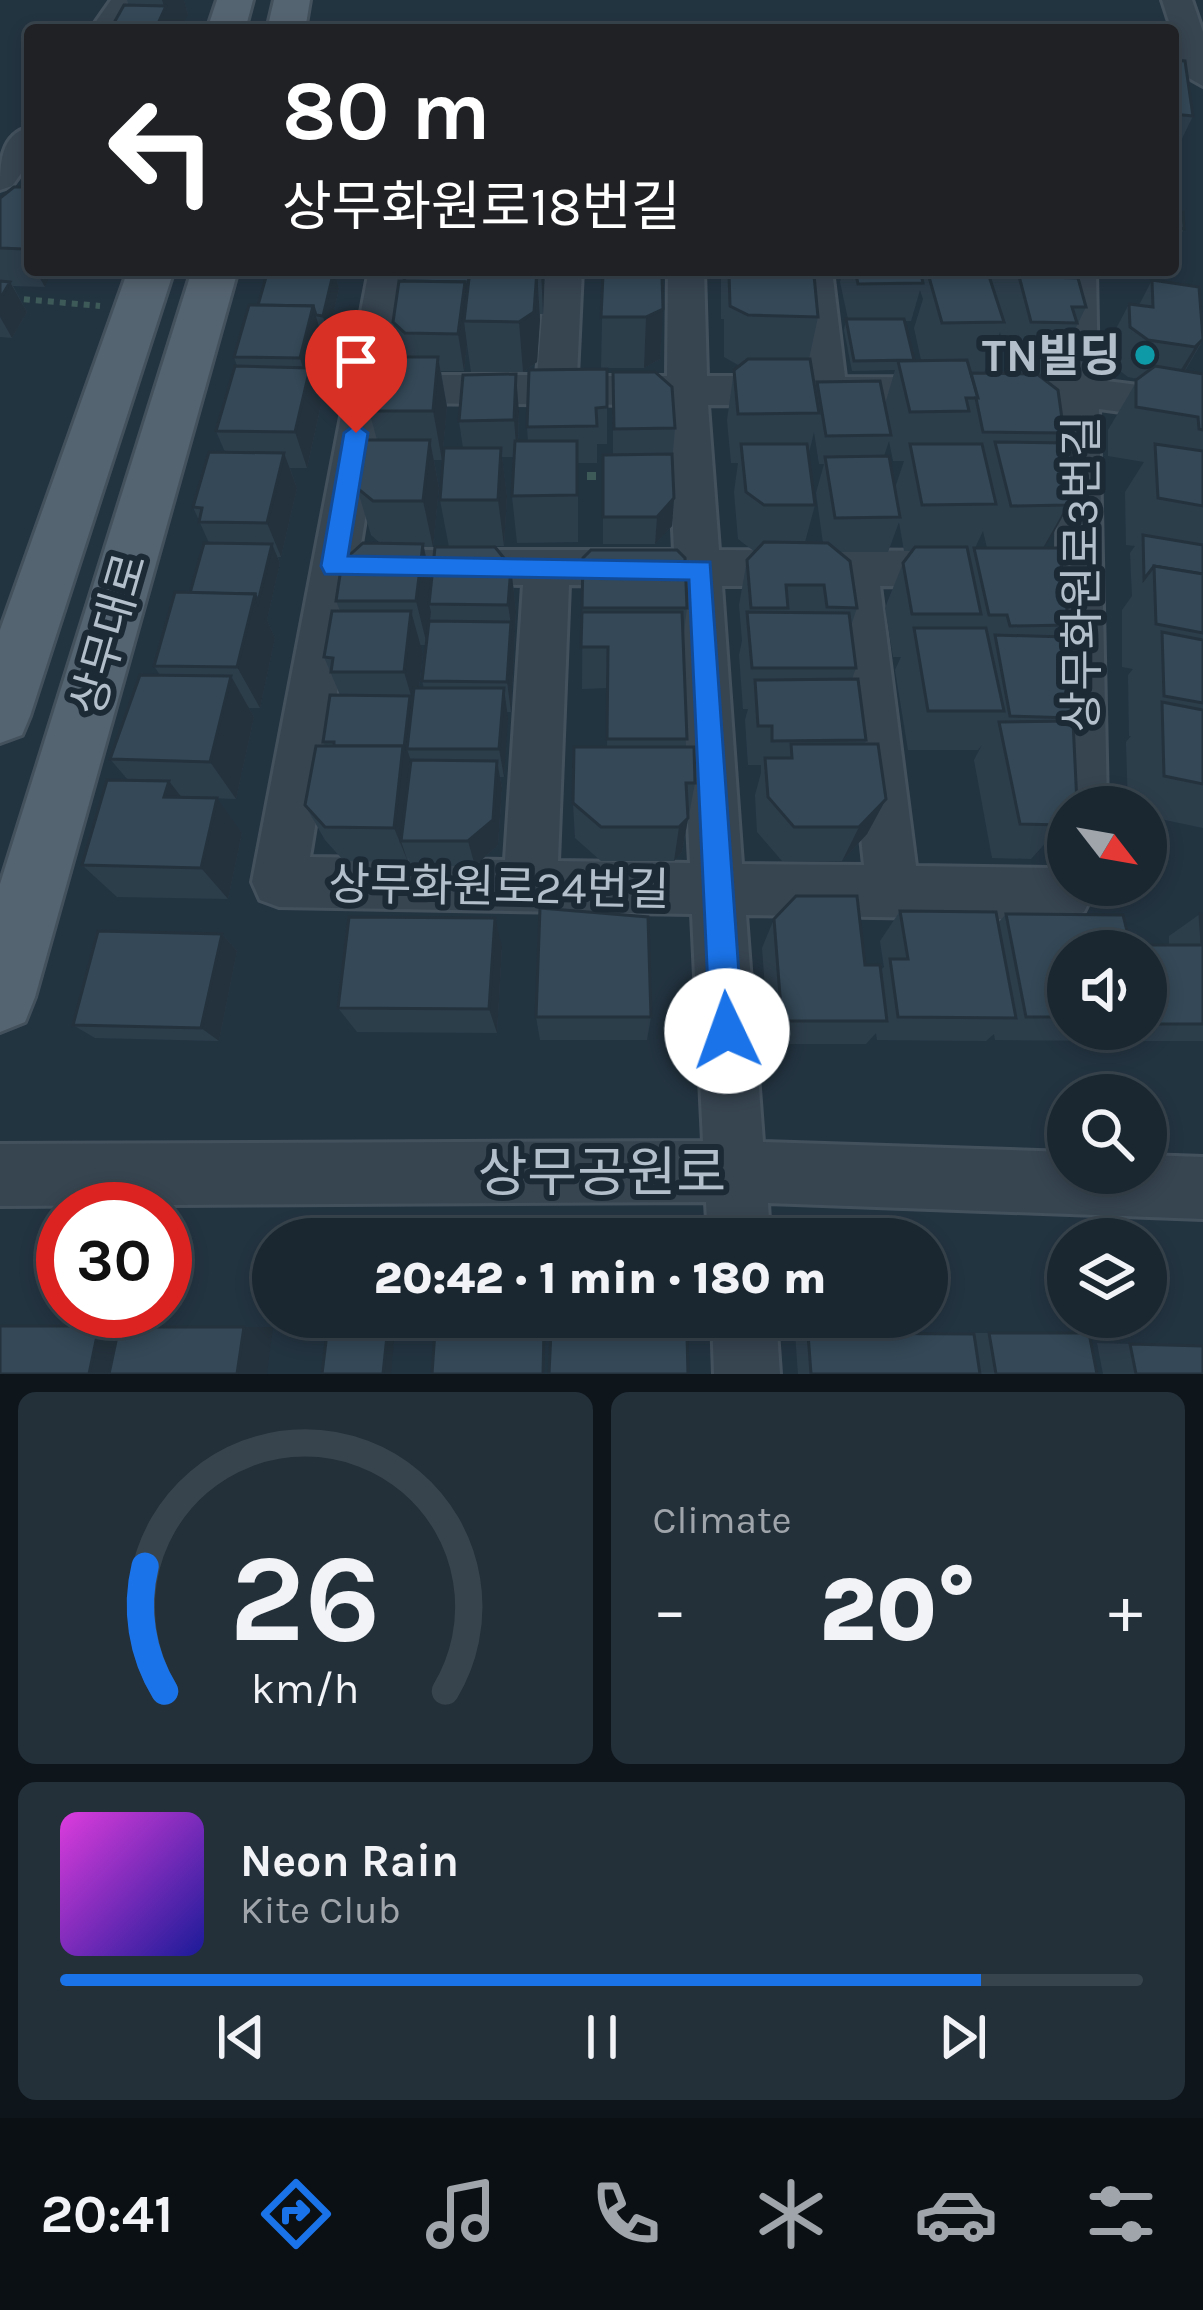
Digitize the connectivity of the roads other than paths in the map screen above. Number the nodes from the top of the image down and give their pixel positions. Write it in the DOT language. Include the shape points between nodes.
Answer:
graph roads {
  1 [pos="1177,0"];
  2 [pos="1188,35"];
  3 [pos="1203,76"];
  4 [pos="24,145"];
  5 [pos="0,179"];
  6 [pos="213,276"];
  7 [pos="386,276"];
  8 [pos="564,276"];
  9 [pos="686,276"];
  10 [pos="815,276"];
  11 [pos="1078,276"];
  12 [pos="145,290"];
  13 [pos="364,389"];
  14 [pos="556,391"];
  15 [pos="1082,392"];
  16 [pos="687,393"];
  17 [pos="827,393"];
  18 [pos="1203,408"];
  19 [pos="334,566"];
  20 [pos="547,569"];
  21 [pos="701,569"];
  22 [pos="1078,569"];
  23 [pos="855,570"];
  24 [pos="0,716"];
  25 [pos="1081,786"];
  26 [pos="530,885"];
  27 [pos="1047,890"];
  28 [pos="719,891"];
  29 [pos="893,891"];
  30 [pos="0,997"];
  31 [pos="734,1172"];
  32 [pos="0,1174"];
  33 [pos="1203,1187"];
  34 [pos="737,1218"];
  35 [pos="745,1338"];
  36 [pos="747,1374"];
  1 -- 2 [label="street"];
  2 -- 3 [label="street"];
  4 -- 5 [label="street"];
  6 -- 30 [label="main road, 상무대로"];
  7 -- 13 [label="street"];
  8 -- 14 [label="street"];
  9 -- 16 [label="street"];
  10 -- 17 [label="street"];
  11 -- 15 [label="street, 상무화원로3번길"];
  12 -- 24 [label="main road, 상무대로"];
  13 -- 14 [label="street"];
  13 -- 19 [label="street"];
  14 -- 16 [label="street"];
  15 -- 17 [label="street"];
  15 -- 18 [label="street"];
  15 -- 22 [label="street, 상무화원로3번길"];
  16 -- 17 [label="street"];
  16 -- 21 [label="street"];
  19 -- 20 [label="street"];
  19 -- 26 [label="street, 상무화원로24번길" via="279,882"];
  20 -- 21 [label="street"];
  20 -- 26 [label="street"];
  21 -- 23 [label="street"];
  21 -- 28 [label="street"];
  22 -- 23 [label="street"];
  22 -- 25 [label="street, 상무화원로3번길"];
  23 -- 29 [label="street"];
  26 -- 28 [label="street, 상무화원로24번길"];
  27 -- 29 [label="street, 상무화원로24번길"];
  28 -- 29 [label="street, 상무화원로24번길"];
  28 -- 31 [label="street"];
  31 -- 32 [label="street, 상무공원로"];
  31 -- 33 [label="street, 상무공원로"];
  31 -- 34 [label="street"];
  35 -- 36 [label="street"];
}
